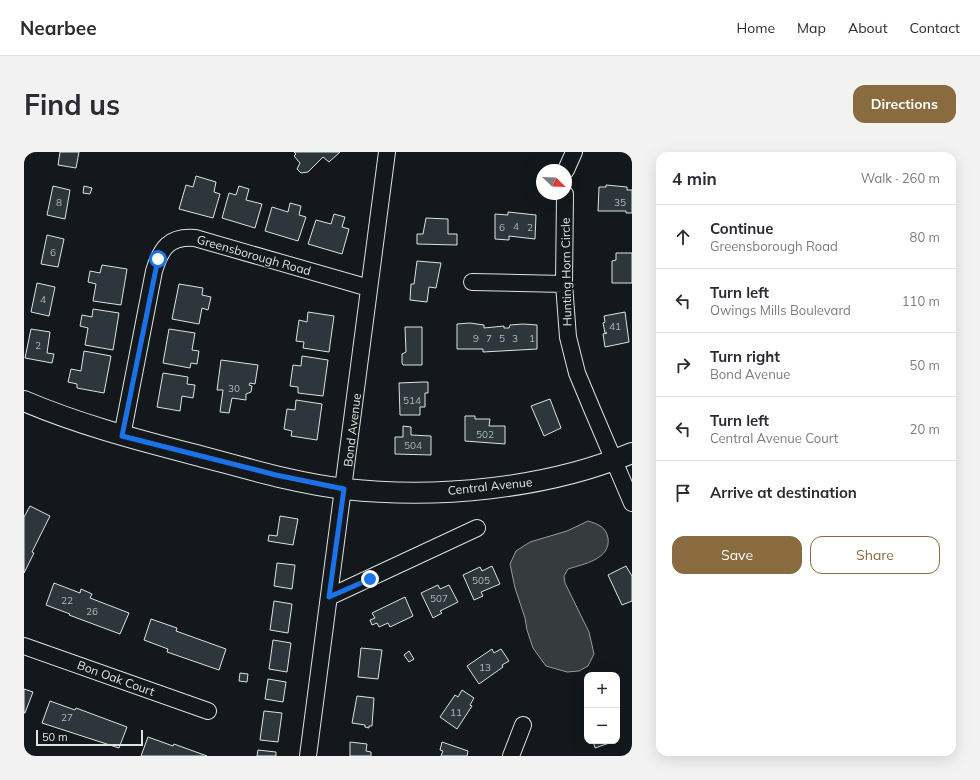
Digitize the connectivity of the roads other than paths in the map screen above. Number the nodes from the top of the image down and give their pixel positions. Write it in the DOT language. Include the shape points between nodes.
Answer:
graph roads {
  1 [pos="387,152"];
  2 [pos="574,152"];
  3 [pos="567,164"];
  4 [pos="565,200"];
  5 [pos="472,282"];
  6 [pos="564,284"];
  7 [pos="370,288"];
  8 [pos="24,401"];
  9 [pos="122,436"];
  10 [pos="632,453"];
  11 [pos="613,461"];
  12 [pos="344,489"];
  13 [pos="632,503"];
  14 [pos="477,528"];
  15 [pos="329,597"];
  16 [pos="24,646"];
  17 [pos="208,711"];
  18 [pos="523,725"];
  19 [pos="308,756"];
  20 [pos="511,756"];
  1 -- 7 [label="street, Bond Avenue"];
  2 -- 3 [label="street"];
  4 -- 6 [label="street, Hunting Horn Circle"];
  5 -- 6 [label="street"];
  6 -- 11 [label="street, Hunting Horn Circle" via="568,337 578,373"];
  7 -- 9 [label="street, Greensborough Road" via="195,238 184,237 174,240 164,248 154,271"];
  7 -- 12 [label="street, Bond Avenue"];
  8 -- 9 [label="main road, Central Avenue"];
  9 -- 12 [label="main road, Central Avenue" via="276,475"];
  10 -- 11 [label="main road, Central Avenue"];
  11 -- 12 [label="main road, Central Avenue" via="560,476 472,489 417,492"];
  11 -- 13 [label="street, Hunting Horn Circle"];
  12 -- 15 [label="street, Bond Avenue"];
  14 -- 15 [label="street"];
  15 -- 19 [label="street, Bond Avenue"];
  16 -- 17 [label="street, Bon Oak Court"];
  18 -- 20 [label="street"];
}
